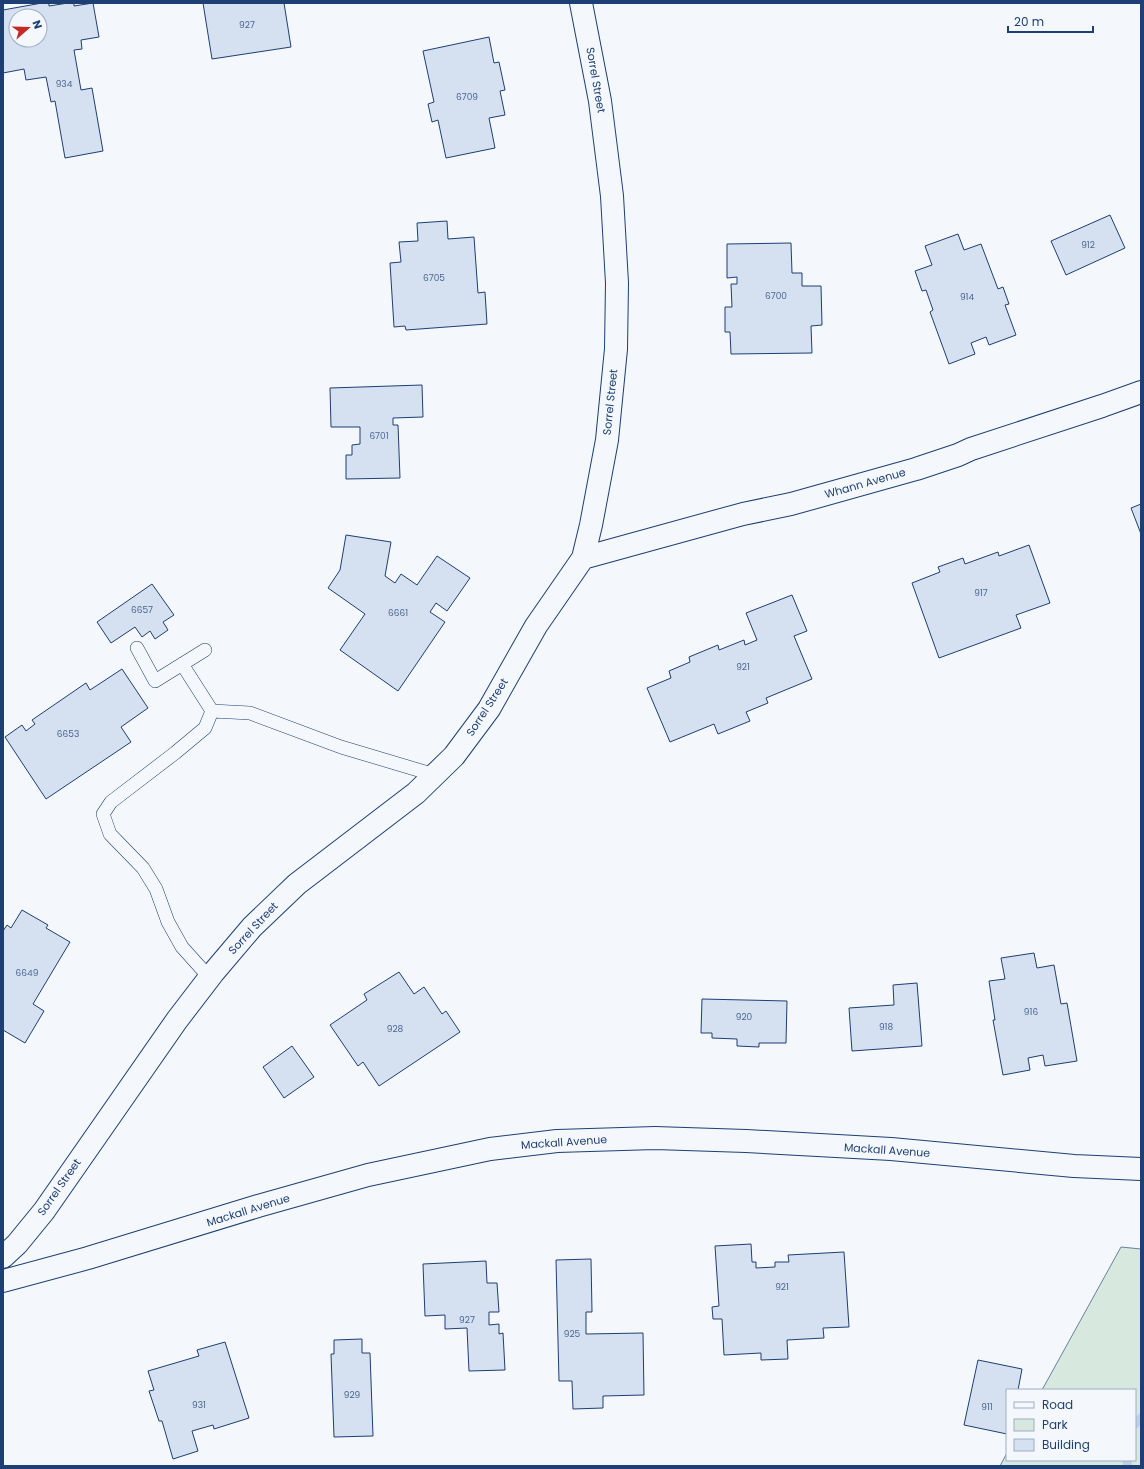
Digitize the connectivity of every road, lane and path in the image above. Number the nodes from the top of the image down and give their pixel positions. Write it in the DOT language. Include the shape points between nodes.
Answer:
graph roads {
  1 [pos="581,3"];
  2 [pos="1141,392"];
  3 [pos="583,558"];
  4 [pos="137,648"];
  5 [pos="205,650"];
  6 [pos="182,664"];
  7 [pos="212,711"];
  8 [pos="435,775"];
  9 [pos="209,977"];
  10 [pos="1141,1169"];
  11 [pos="3,1258"];
  12 [pos="3,1281"];
  1 -- 3 [label="street, Sorrel Street" via="600,102 612,196 617,283 616,349 606,440"];
  2 -- 3 [label="street, Whann Avenue" via="916,469"];
  3 -- 8 [label="street, Sorrel Street" via="536,626 489,709 454,756"];
  4 -- 6 [label="lane" via="155,681"];
  5 -- 6 [label="lane"];
  6 -- 7 [label="lane"];
  7 -- 8 [label="lane" via="250,713 341,747"];
  7 -- 9 [label="lane" via="205,728 111,802 103,814 110,834 143,868 156,889 168,922 182,947"];
  8 -- 9 [label="street, Sorrel Street" via="416,793 298,884 252,927"];
  9 -- 11 [label="street, Sorrel Street" via="44,1211"];
  10 -- 12 [label="street, Mackall Avenue" via="1074,1166 891,1149 746,1141 655,1138 557,1141 490,1149 368,1175"];
}
